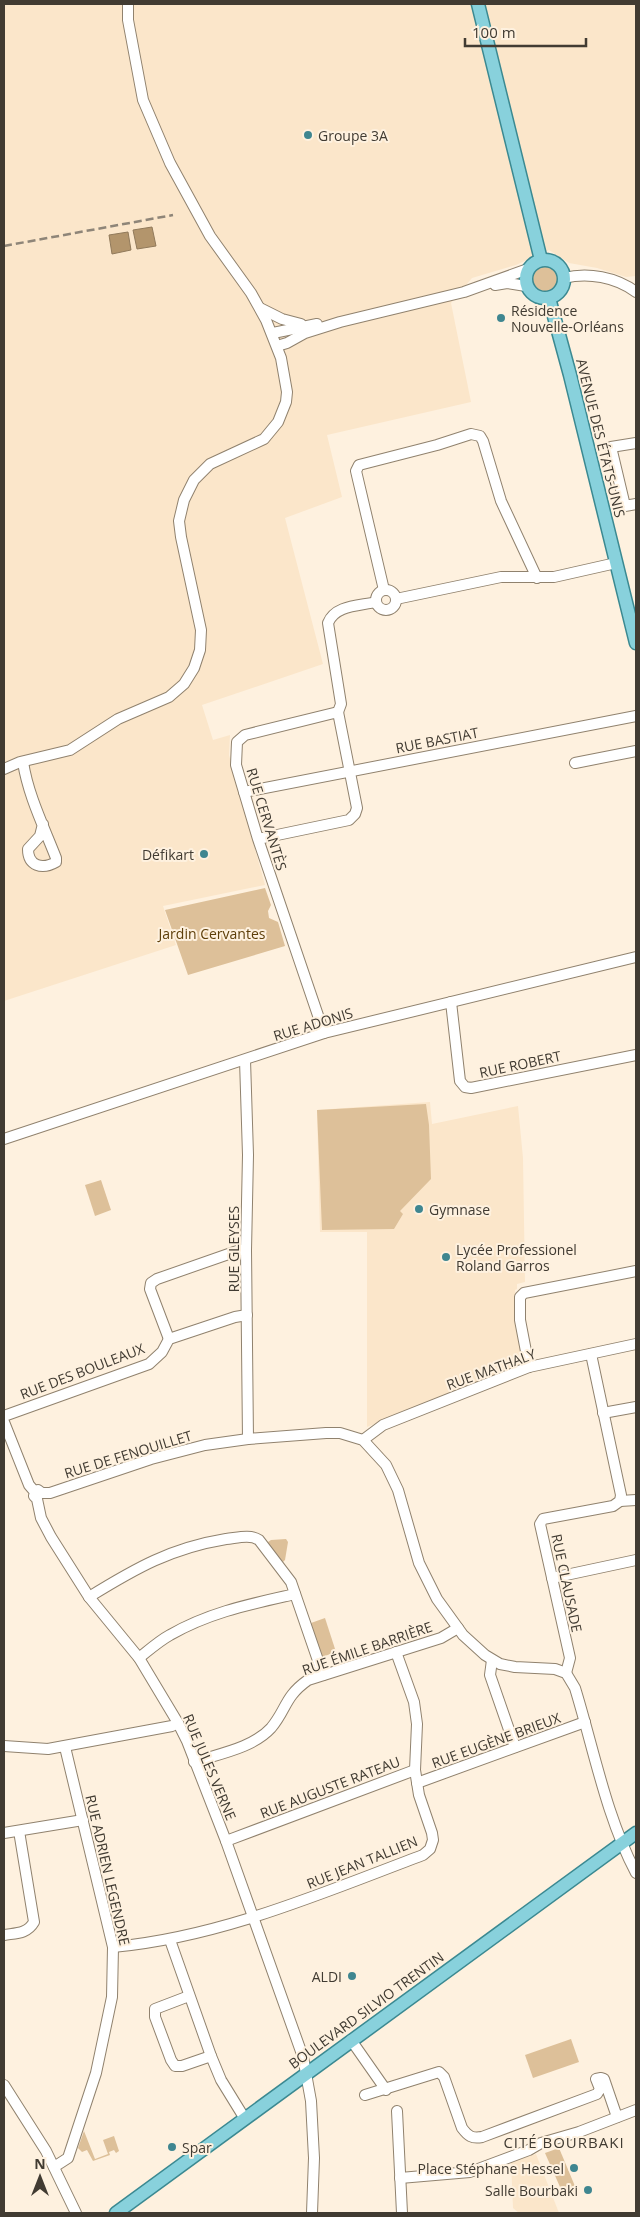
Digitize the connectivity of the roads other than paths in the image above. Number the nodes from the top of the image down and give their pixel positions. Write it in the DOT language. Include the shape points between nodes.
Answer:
graph roads {
  1 [pos="128,4"];
  2 [pos="478,4"];
  3 [pos="541,260"];
  4 [pos="528,268"];
  5 [pos="564,278"];
  6 [pos="526,286"];
  7 [pos="477,288"];
  8 [pos="636,292"];
  9 [pos="549,298"];
  10 [pos="260,308"];
  11 [pos="340,322"];
  12 [pos="308,325"];
  13 [pos="272,333"];
  14 [pos="277,346"];
  15 [pos="636,443"];
  16 [pos="636,504"];
  17 [pos="616,563"];
  18 [pos="536,578"];
  19 [pos="384,590"];
  20 [pos="396,598"];
  21 [pos="376,602"];
  22 [pos="636,643"];
  23 [pos="338,712"];
  24 [pos="636,716"];
  25 [pos="636,751"];
  26 [pos="4,762"];
  27 [pos="21,762"];
  28 [pos="575,763"];
  29 [pos="4,769"];
  30 [pos="350,771"];
  31 [pos="244,792"];
  32 [pos="43,824"];
  33 [pos="258,839"];
  34 [pos="636,957"];
  35 [pos="452,1002"];
  36 [pos="324,1033"];
  37 [pos="636,1055"];
  38 [pos="245,1060"];
  39 [pos="4,1139"];
  40 [pos="246,1250"];
  41 [pos="636,1271"];
  42 [pos="247,1315"];
  43 [pos="168,1339"];
  44 [pos="636,1344"];
  45 [pos="591,1354"];
  46 [pos="529,1367"];
  47 [pos="636,1407"];
  48 [pos="604,1413"];
  49 [pos="4,1416"];
  50 [pos="4,1422"];
  51 [pos="248,1439"];
  52 [pos="363,1440"];
  53 [pos="38,1494"];
  54 [pos="636,1500"];
  55 [pos="620,1501"];
  56 [pos="636,1560"];
  57 [pos="552,1578"];
  58 [pos="295,1594"];
  59 [pos="89,1597"];
  60 [pos="458,1628"];
  61 [pos="396,1652"];
  62 [pos="139,1658"];
  63 [pos="492,1660"];
  64 [pos="566,1673"];
  65 [pos="323,1675"];
  66 [pos="585,1722"];
  67 [pos="178,1723"];
  68 [pos="4,1746"];
  69 [pos="65,1747"];
  70 [pos="515,1747"];
  71 [pos="194,1762"];
  72 [pos="414,1770"];
  73 [pos="417,1783"];
  74 [pos="83,1820"];
  75 [pos="19,1831"];
  76 [pos="4,1833"];
  77 [pos="636,1833"];
  78 [pos="226,1841"];
  79 [pos="622,1844"];
  80 [pos="636,1873"];
  81 [pos="253,1918"];
  82 [pos="4,1935"];
  83 [pos="170,1940"];
  84 [pos="113,1947"];
  85 [pos="189,1996"];
  86 [pos="351,2040"];
  87 [pos="211,2056"];
  88 [pos="306,2072"];
  89 [pos="4,2085"];
  90 [pos="386,2090"];
  91 [pos="365,2095"];
  92 [pos="636,2110"];
  93 [pos="397,2111"];
  94 [pos="617,2117"];
  95 [pos="245,2119"];
  96 [pos="54,2167"];
  97 [pos="400,2178"];
  98 [pos="76,2213"];
  99 [pos="116,2213"];
  100 [pos="312,2213"];
  101 [pos="402,2213"];
  1 -- 10 [label="street" via="143,100 170,163 210,236"];
  2 -- 3 [label="main road"];
  3 -- 4 [label="main road"];
  3 -- 5 [label="main road" via="554,262"];
  4 -- 6 [label="main road"];
  4 -- 7 [label="street"];
  5 -- 8 [label="street" via="584,274 596,276 626,285"];
  5 -- 9 [label="main road" via="562,288"];
  6 -- 7 [label="street" via="507,284"];
  6 -- 9 [label="main road" via="538,297"];
  7 -- 11 [label="street"];
  9 -- 17 [label="main road, AVENUE DES ÉTATS-UNIS"];
  10 -- 12 [label="street" via="282,319"];
  10 -- 13 [label="street"];
  11 -- 12 [label="street"];
  11 -- 14 [label="street"];
  12 -- 13 [label="street"];
  13 -- 14 [label="street"];
  14 -- 27 [label="street" via="287,392 284,412 264,439 210,464 187,490 181,511 181,537 201,630 200,650 194,668 184,684 169,697 118,719 70,750"];
  15 -- 16 [label="street" via="611,447 625,506"];
  17 -- 18 [label="street"];
  17 -- 22 [label="main road, AVENUE DES ÉTATS-UNIS"];
  18 -- 19 [label="street" via="501,501 483,441 480,436 471,434 359,465 356,471"];
  18 -- 20 [label="street" via="501,577"];
  19 -- 20 [label="street"];
  19 -- 21 [label="street"];
  20 -- 21 [label="street" via="393,608 387,610 381,609"];
  21 -- 23 [label="street" via="340,609 333,613 328,623 341,704"];
  23 -- 30 [label="street"];
  23 -- 31 [label="street, RUE CERVANTÈS" via="245,735 237,742 236,765"];
  24 -- 30 [label="street, RUE BASTIAT"];
  25 -- 28 [label="street"];
  26 -- 27 [label="street"];
  27 -- 29 [label="street"];
  27 -- 32 [label="street"];
  30 -- 31 [label="street, RUE BASTIAT"];
  30 -- 33 [label="street" via="356,808 349,820"];
  31 -- 33 [label="street, RUE CERVANTÈS"];
  33 -- 36 [label="street, RUE CERVANTÈS"];
  34 -- 35 [label="street, RUE ADONIS"];
  35 -- 36 [label="street, RUE ADONIS"];
  35 -- 37 [label="street, RUE ROBERT" via="460,1081 466,1087"];
  36 -- 38 [label="street, RUE ADONIS"];
  38 -- 39 [label="street, RUE ADONIS"];
  38 -- 40 [label="street, RUE GLEYSES"];
  40 -- 42 [label="street, RUE GLEYSES"];
  40 -- 43 [label="street" via="151,1283 150,1289"];
  41 -- 46 [label="street" via="524,1293 520,1297 520,1320"];
  42 -- 43 [label="street"];
  42 -- 51 [label="street, RUE GLEYSES"];
  43 -- 49 [label="street, RUE DES BOULEAUX" via="162,1352 149,1364"];
  44 -- 45 [label="street, RUE MATHALY"];
  45 -- 46 [label="street, RUE MATHALY"];
  45 -- 48 [label="street"];
  46 -- 52 [label="street, RUE MATHALY" via="383,1425"];
  47 -- 48 [label="street"];
  48 -- 55 [label="street"];
  50 -- 53 [label="street" via="29,1485"];
  51 -- 52 [label="street, RUE DE FENOUILLET" via="340,1433"];
  51 -- 53 [label="street, RUE DE FENOUILLET" via="181,1450"];
  52 -- 60 [label="street" via="386,1465 398,1490 419,1563 437,1599"];
  53 -- 59 [label="street, RUE JULES VERNE" via="38,1510 44,1525"];
  54 -- 55 [label="street"];
  55 -- 57 [label="street, RUE CLAUSADE" via="613,1506 543,1519 540,1524"];
  56 -- 57 [label="street"];
  57 -- 64 [label="street, RUE CLAUSADE" via="570,1658"];
  58 -- 59 [label="street" via="287,1575 259,1540 242,1537 169,1553"];
  58 -- 62 [label="street" via="240,1606 193,1622"];
  58 -- 65 [label="street"];
  59 -- 62 [label="street, RUE JULES VERNE"];
  60 -- 61 [label="street, RUE ÉMILE BARRIÈRE" via="441,1638"];
  60 -- 63 [label="street" via="466,1639"];
  61 -- 65 [label="street, RUE ÉMILE BARRIÈRE"];
  61 -- 72 [label="street, RUE JEAN TALLIEN" via="416,1713"];
  62 -- 67 [label="street, RUE JULES VERNE"];
  63 -- 64 [label="street" via="509,1666 555,1669"];
  63 -- 70 [label="street" via="490,1675"];
  64 -- 66 [label="street" via="575,1688"];
  65 -- 71 [label="street, RUE ÉMILE BARRIÈRE" via="296,1689 275,1722 254,1740"];
  66 -- 70 [label="street, RUE EUGÈNE BRIEUX"];
  66 -- 79 [label="street"];
  67 -- 69 [label="street"];
  67 -- 71 [label="street, RUE JULES VERNE"];
  68 -- 69 [label="street"];
  69 -- 74 [label="street, RUE ADRIEN LEGENDRE"];
  70 -- 73 [label="street, RUE EUGÈNE BRIEUX"];
  71 -- 78 [label="street, RUE JULES VERNE"];
  72 -- 73 [label="street, RUE JEAN TALLIEN"];
  72 -- 78 [label="street, RUE AUGUSTE RATEAU"];
  73 -- 81 [label="street, RUE JEAN TALLIEN" via="433,1840 423,1855"];
  74 -- 75 [label="street"];
  74 -- 84 [label="street, RUE ADRIEN LEGENDRE"];
  75 -- 76 [label="street"];
  75 -- 82 [label="street" via="34,1922 24,1932"];
  77 -- 79 [label="main road, BOULEVARD SILVIO TRENTIN"];
  78 -- 81 [label="street, RUE JULES VERNE"];
  79 -- 80 [label="street"];
  79 -- 86 [label="main road, BOULEVARD SILVIO TRENTIN"];
  81 -- 83 [label="street, RUE JEAN TALLIEN"];
  81 -- 88 [label="street, RUE JULES VERNE" via="283,1997"];
  83 -- 84 [label="street, RUE JEAN TALLIEN"];
  83 -- 85 [label="street"];
  84 -- 96 [label="street, RUE ADRIEN LEGENDRE" via="112,1997 96,2073 68,2158"];
  85 -- 87 [label="street"];
  85 -- 87 [label="street" via="155,2009 155,2017 175,2066"];
  86 -- 88 [label="main road, BOULEVARD SILVIO TRENTIN"];
  86 -- 90 [label="street"];
  87 -- 95 [label="street"];
  88 -- 95 [label="main road, BOULEVARD SILVIO TRENTIN"];
  88 -- 100 [label="street, RUE JULES VERNE" via="314,2158"];
  89 -- 96 [label="street" via="35,2131"];
  90 -- 91 [label="street"];
  90 -- 94 [label="street" via="439,2072 444,2077 462,2128 474,2138 597,2094 600,2089 596,2079 601,2078"];
  92 -- 94 [label="street"];
  93 -- 97 [label="street"];
  94 -- 97 [label="street" via="540,2143 470,2172"];
  95 -- 99 [label="main road, BOULEVARD SILVIO TRENTIN"];
  96 -- 98 [label="street"];
  97 -- 101 [label="street"];
}
